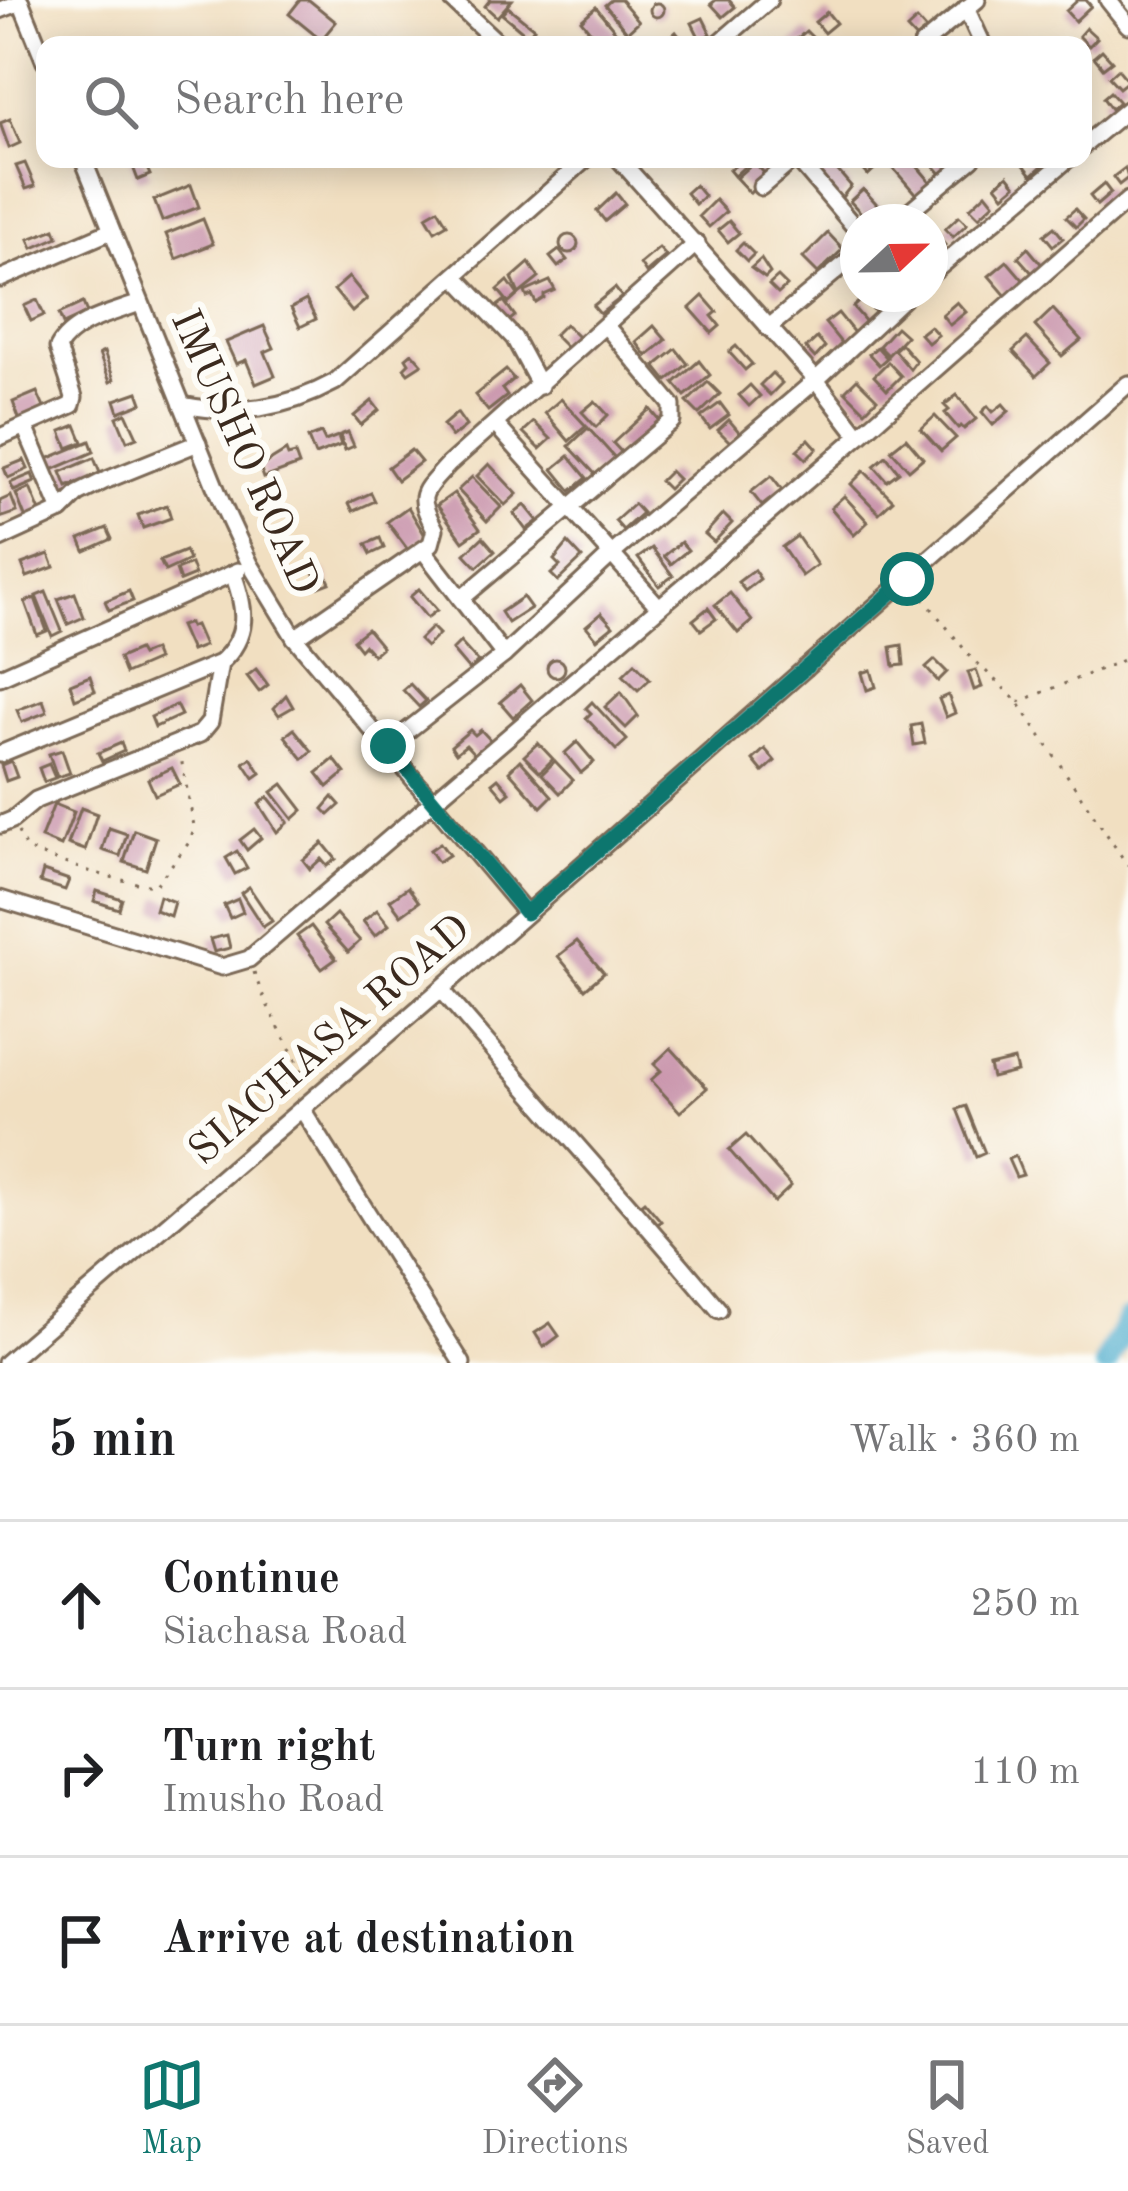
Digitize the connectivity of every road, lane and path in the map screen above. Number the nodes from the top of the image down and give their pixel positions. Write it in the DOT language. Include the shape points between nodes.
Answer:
graph roads {
  1 [pos="452,0"];
  2 [pos="769,0"];
  3 [pos="1108,0"];
  4 [pos="21,1"];
  5 [pos="972,4"];
  6 [pos="0,10"];
  7 [pos="1128,25"];
  8 [pos="490,36"];
  9 [pos="727,36"];
  10 [pos="933,36"];
  11 [pos="981,36"];
  12 [pos="36,39"];
  13 [pos="1128,109"];
  14 [pos="1092,139"];
  15 [pos="87,168"];
  16 [pos="576,168"];
  17 [pos="628,168"];
  18 [pos="785,168"];
  19 [pos="804,168"];
  20 [pos="961,168"];
  21 [pos="1057,168"];
  22 [pos="761,187"];
  23 [pos="1128,200"];
  24 [pos="918,204"];
  25 [pos="840,211"];
  26 [pos="111,230"];
  27 [pos="697,243"];
  28 [pos="948,260"];
  29 [pos="840,268"];
  30 [pos="455,276"];
  31 [pos="0,279"];
  32 [pos="140,302"];
  33 [pos="889,312"];
  34 [pos="606,326"];
  35 [pos="768,328"];
  36 [pos="816,380"];
  37 [pos="1128,384"];
  38 [pos="540,386"];
  39 [pos="182,405"];
  40 [pos="495,424"];
  41 [pos="25,427"];
  42 [pos="859,436"];
  43 [pos="0,437"];
  44 [pos="198,443"];
  45 [pos="568,506"];
  46 [pos="61,511"];
  47 [pos="0,539"];
  48 [pos="423,550"];
  49 [pos="612,554"];
  50 [pos="250,564"];
  51 [pos="233,574"];
  52 [pos="907,579"];
  53 [pos="461,598"];
  54 [pos="658,606"];
  55 [pos="295,638"];
  56 [pos="504,655"];
  57 [pos="1128,658"];
  58 [pos="220,663"];
  59 [pos="0,677"];
  60 [pos="1018,702"];
  61 [pos="178,744"];
  62 [pos="388,746"];
  63 [pos="0,754"];
  64 [pos="435,802"];
  65 [pos="6,822"];
  66 [pos="1128,866"];
  67 [pos="0,899"];
  68 [pos="526,913"];
  69 [pos="249,959"];
  70 [pos="441,989"];
  71 [pos="307,1104"];
  72 [pos="718,1310"];
  73 [pos="6,1363"];
  74 [pos="462,1363"];
  1 -- 8 [label="street"];
  2 -- 9 [label="street"];
  3 -- 7 [label="street"];
  4 -- 6 [label="street"];
  4 -- 12 [label="street"];
  5 -- 10 [label="street"];
  5 -- 11 [label="street"];
  13 -- 14 [label="street"];
  15 -- 26 [label="street, IMUSHO ROAD"];
  16 -- 30 [label="street"];
  17 -- 27 [label="street"];
  18 -- 22 [label="street"];
  19 -- 25 [label="street"];
  20 -- 24 [label="street"];
  21 -- 28 [label="street"];
  23 -- 42 [label="street"];
  26 -- 31 [label="street"];
  26 -- 32 [label="street, IMUSHO ROAD"];
  27 -- 34 [label="street"];
  27 -- 35 [label="street"];
  29 -- 35 [label="street"];
  30 -- 38 [label="street" via="514,338"];
  30 -- 39 [label="street" via="312,394 253,411"];
  32 -- 39 [label="street, IMUSHO ROAD"];
  32 -- 41 [label="street" via="62,340 73,405"];
  33 -- 36 [label="street"];
  34 -- 38 [label="street"];
  34 -- 45 [label="street" via="674,414"];
  35 -- 36 [label="street"];
  36 -- 42 [label="street"];
  36 -- 49 [label="street"];
  37 -- 52 [label="street, SIACHASA ROAD"];
  38 -- 40 [label="street"];
  39 -- 44 [label="street, IMUSHO ROAD"];
  40 -- 45 [label="street"];
  40 -- 48 [label="street" via="422,495 435,530"];
  41 -- 43 [label="street"];
  41 -- 46 [label="street"];
  42 -- 54 [label="street"];
  44 -- 46 [label="street" via="104,481"];
  44 -- 50 [label="street, IMUSHO ROAD"];
  45 -- 49 [label="street"];
  45 -- 53 [label="street"];
  46 -- 47 [label="street"];
  48 -- 53 [label="street"];
  48 -- 55 [label="street"];
  49 -- 54 [label="street"];
  49 -- 56 [label="street"];
  50 -- 51 [label="street"];
  50 -- 55 [label="street, IMUSHO ROAD"];
  51 -- 58 [label="street" via="244,604 242,634"];
  51 -- 59 [label="street"];
  52 -- 60 [label="path"];
  52 -- 68 [label="street, SIACHASA ROAD"];
  53 -- 56 [label="street"];
  54 -- 64 [label="street"];
  55 -- 62 [label="street, IMUSHO ROAD"];
  56 -- 62 [label="street"];
  57 -- 60 [label="path"];
  58 -- 61 [label="street" via="210,722"];
  58 -- 63 [label="street"];
  60 -- 66 [label="path"];
  61 -- 65 [label="street" via="37,800"];
  61 -- 65 [label="path" via="194,826 155,886 26,849"];
  62 -- 64 [label="street, IMUSHO ROAD"];
  64 -- 68 [label="street, IMUSHO ROAD"];
  64 -- 69 [label="street"];
  67 -- 69 [label="street" via="222,968"];
  68 -- 70 [label="street, SIACHASA ROAD"];
  69 -- 71 [label="path" via="296,1057"];
  70 -- 71 [label="street, SIACHASA ROAD"];
  70 -- 72 [label="street"];
  71 -- 73 [label="street, SIACHASA ROAD"];
  71 -- 74 [label="street"];
}
